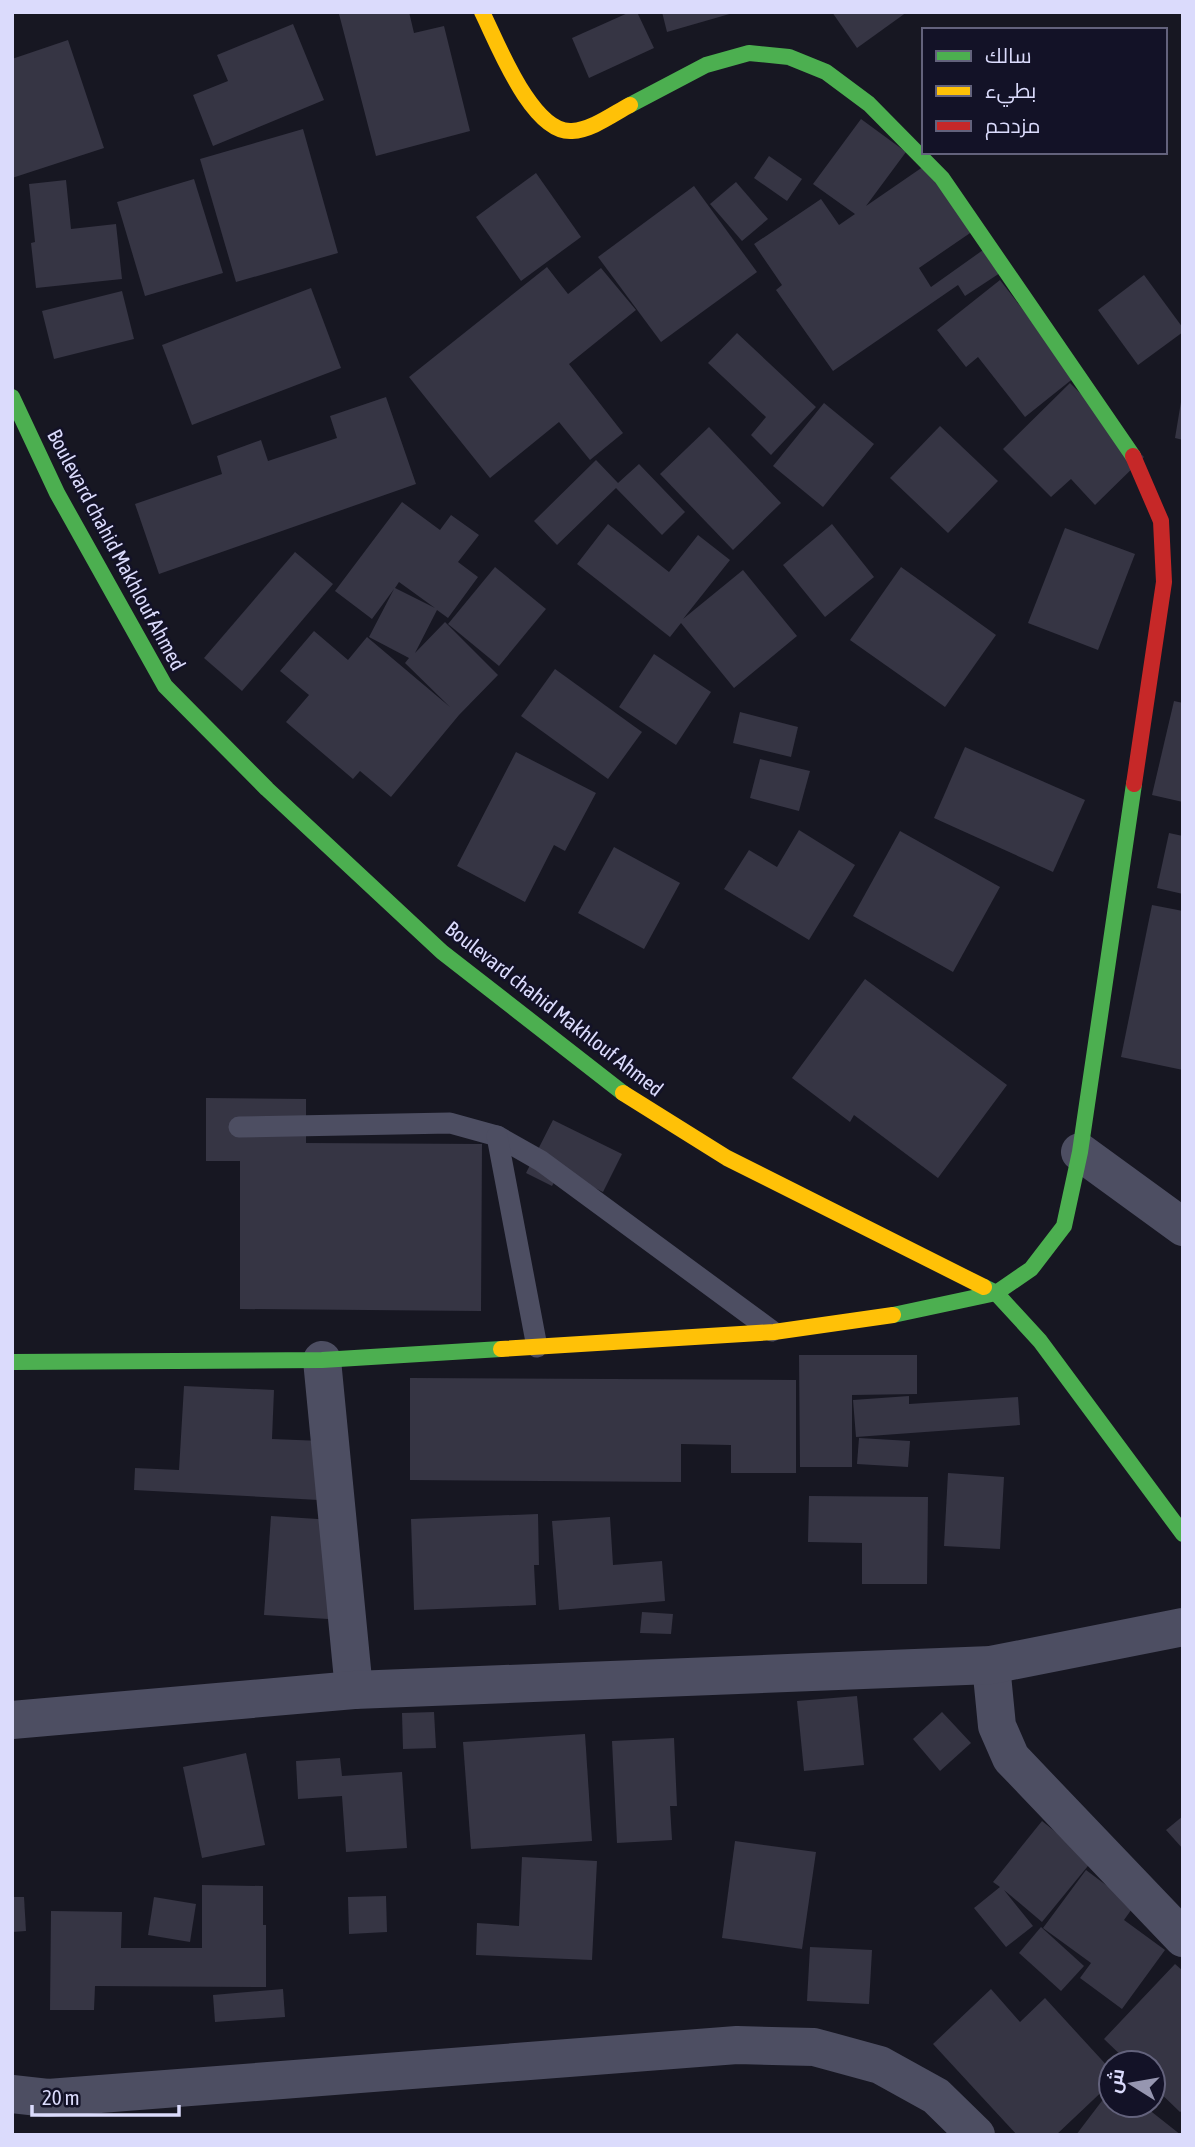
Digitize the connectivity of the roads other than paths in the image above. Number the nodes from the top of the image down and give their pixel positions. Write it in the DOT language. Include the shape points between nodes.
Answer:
graph roads {
  1 [pos="481,12"];
  2 [pos="12,397"];
  3 [pos="239,1127"];
  4 [pos="497,1136"];
  5 [pos="1080,1152"];
  6 [pos="1183,1227"];
  7 [pos="996,1293"];
  8 [pos="774,1332"];
  9 [pos="537,1347"];
  10 [pos="322,1360"];
  11 [pos="12,1362"];
  12 [pos="1183,1534"];
  13 [pos="1183,1627"];
  14 [pos="991,1665"];
  15 [pos="354,1690"];
  16 [pos="12,1720"];
  17 [pos="1183,1938"];
  18 [pos="12,2094"];
  19 [pos="976,2135"];
  1 -- 5 [label="street" via="528,100 563,132 582,130 706,65 750,53 789,57 826,72 869,104 942,178 1136,461 1161,521 1164,582"];
  2 -- 7 [label="street, Boulevard chahid Makhlouf Ahmed" via="57,493 165,687 442,952 619,1090 717,1152"];
  3 -- 4 [label="lane" via="450,1123"];
  4 -- 8 [label="lane" via="541,1161"];
  4 -- 9 [label="lane"];
  5 -- 6 [label="street"];
  5 -- 7 [label="street" via="1065,1226 1031,1269"];
  7 -- 8 [label="street" via="884,1317"];
  7 -- 12 [label="street, Boulevard chahid Makhlouf Ahmed" via="1062,1369"];
  8 -- 9 [label="street"];
  9 -- 10 [label="street"];
  10 -- 11 [label="street"];
  10 -- 15 [label="street"];
  13 -- 14 [label="street"];
  14 -- 15 [label="street"];
  14 -- 17 [label="street" via="997,1726 1011,1758"];
  15 -- 16 [label="street"];
  18 -- 19 [label="street" via="48,2098 737,2045 814,2047 880,2065 914,2083 936,2096"];
}
